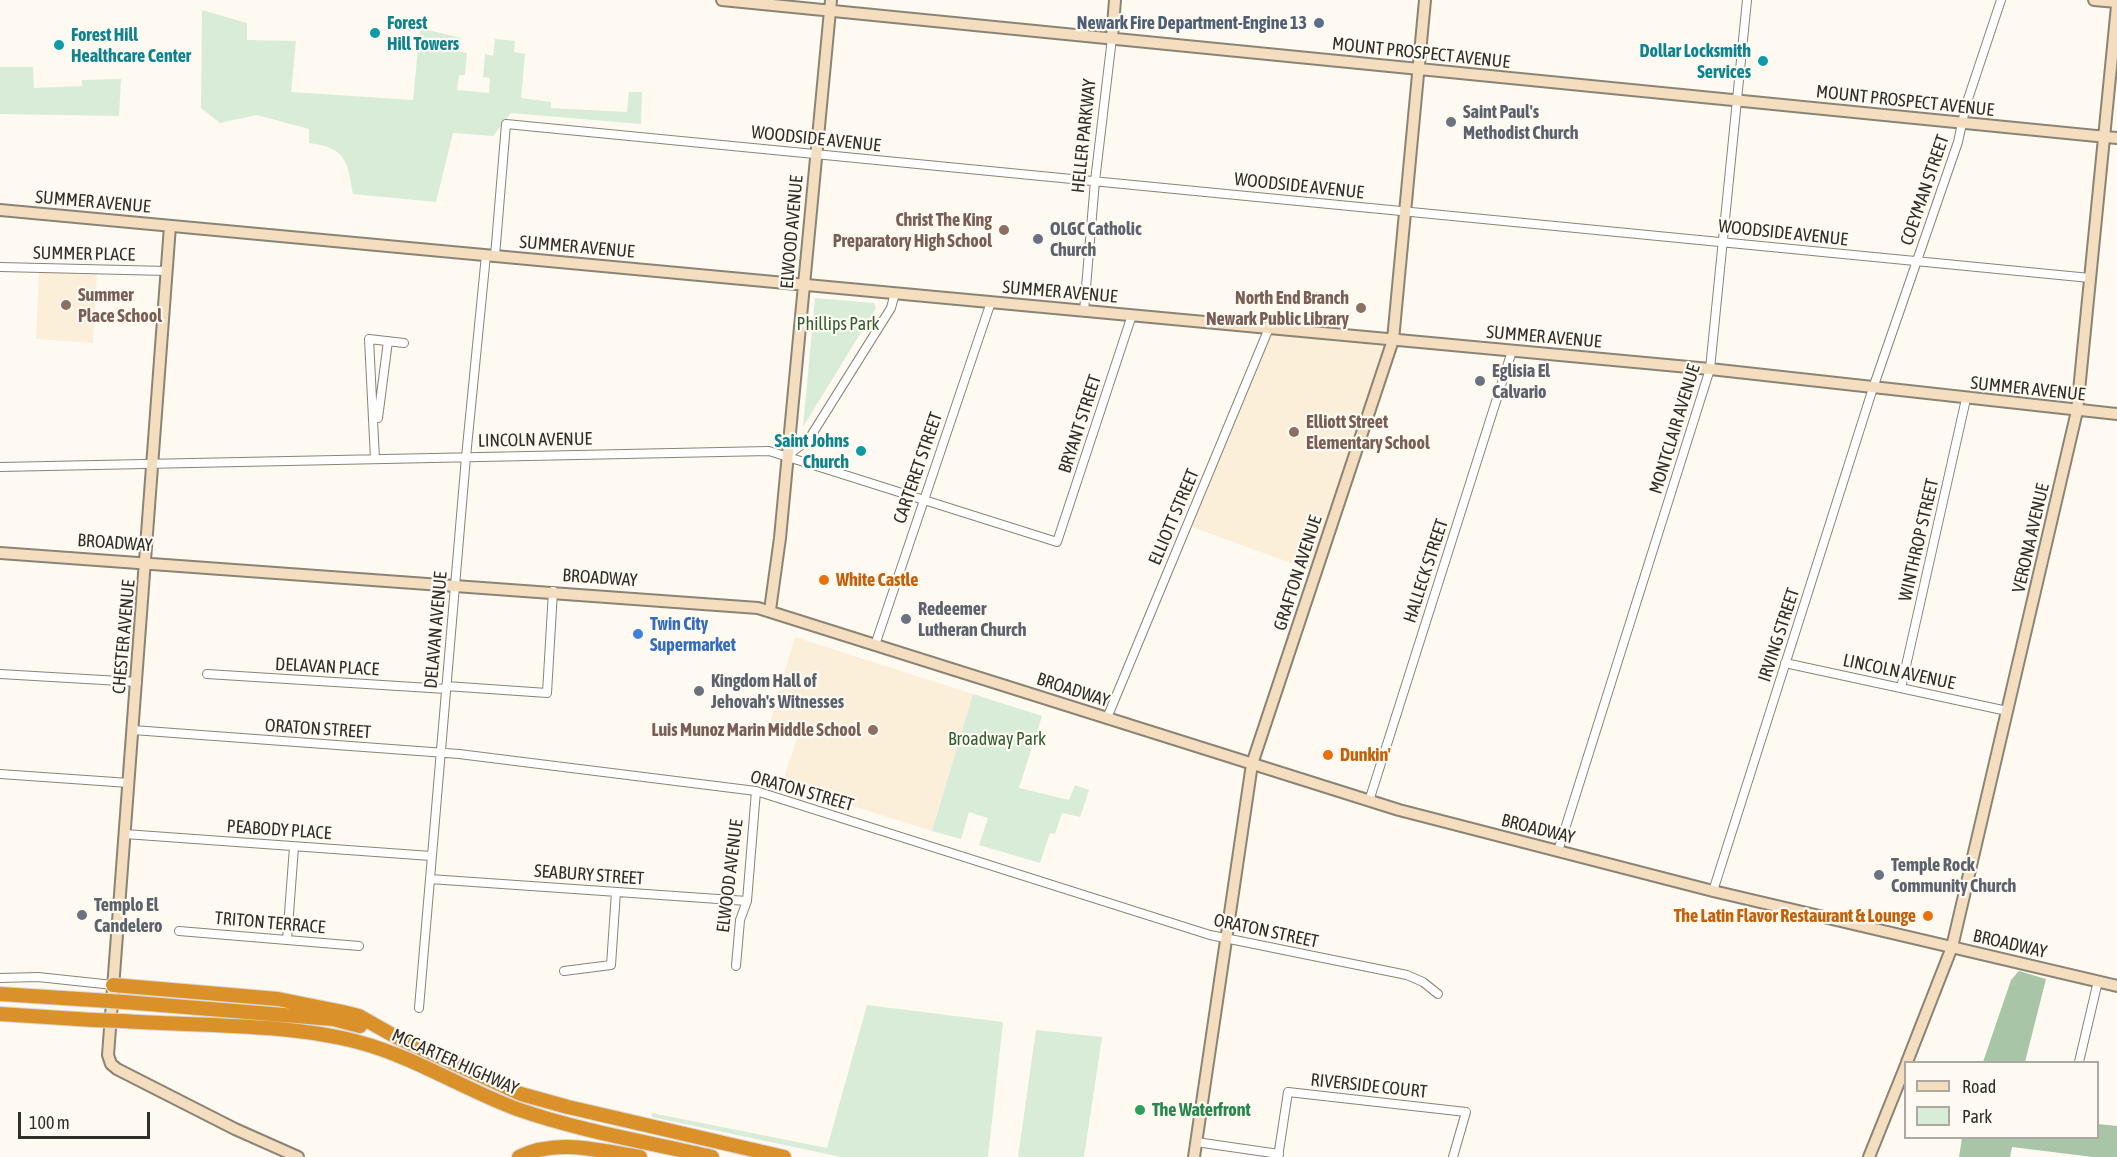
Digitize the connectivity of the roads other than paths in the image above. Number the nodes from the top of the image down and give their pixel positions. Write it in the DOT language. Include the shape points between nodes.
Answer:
graph roads {
  1 [pos="722,0"];
  2 [pos="1116,0"];
  3 [pos="1425,0"];
  4 [pos="1747,0"];
  5 [pos="2001,0"];
  6 [pos="2094,0"];
  7 [pos="2117,4"];
  8 [pos="830,5"];
  9 [pos="1112,38"];
  10 [pos="1418,69"];
  11 [pos="1737,100"];
  12 [pos="506,124"];
  13 [pos="1962,124"];
  14 [pos="2104,137"];
  15 [pos="2117,138"];
  16 [pos="816,154"];
  17 [pos="1095,181"];
  18 [pos="0,210"];
  19 [pos="1404,212"];
  20 [pos="170,226"];
  21 [pos="1722,242"];
  22 [pos="490,256"];
  23 [pos="1916,261"];
  24 [pos="0,267"];
  25 [pos="167,271"];
  26 [pos="2090,278"];
  27 [pos="803,286"];
  28 [pos="896,293"];
  29 [pos="991,302"];
  30 [pos="1084,311"];
  31 [pos="1132,315"];
  32 [pos="1269,328"];
  33 [pos="1393,340"];
  34 [pos="388,341"];
  35 [pos="404,343"];
  36 [pos="1512,351"];
  37 [pos="1710,369"];
  38 [pos="1873,388"];
  39 [pos="1966,399"];
  40 [pos="2077,411"];
  41 [pos="2117,414"];
  42 [pos="375,435"];
  43 [pos="787,456"];
  44 [pos="465,457"];
  45 [pos="375,459"];
  46 [pos="153,464"];
  47 [pos="0,467"];
  48 [pos="923,500"];
  49 [pos="1057,542"];
  50 [pos="0,553"];
  51 [pos="147,562"];
  52 [pos="454,584"];
  53 [pos="553,591"];
  54 [pos="770,610"];
  55 [pos="875,645"];
  56 [pos="1785,663"];
  57 [pos="0,674"];
  58 [pos="207,674"];
  59 [pos="137,682"];
  60 [pos="446,687"];
  61 [pos="1901,688"];
  62 [pos="2007,711"];
  63 [pos="1107,718"];
  64 [pos="133,730"];
  65 [pos="440,752"];
  66 [pos="1252,764"];
  67 [pos="0,774"];
  68 [pos="129,783"];
  69 [pos="756,791"];
  70 [pos="1369,801"];
  71 [pos="125,834"];
  72 [pos="294,847"];
  73 [pos="1558,851"];
  74 [pos="431,856"];
  75 [pos="430,879"];
  76 [pos="1713,891"];
  77 [pos="616,892"];
  78 [pos="747,901"];
  79 [pos="179,931"];
  80 [pos="1226,939"];
  81 [pos="287,940"];
  82 [pos="359,946"];
  83 [pos="1952,947"];
  84 [pos="736,966"];
  85 [pos="564,971"];
  86 [pos="0,978"];
  87 [pos="2098,981"];
  88 [pos="113,985"];
  89 [pos="2117,986"];
  90 [pos="0,994"];
  91 [pos="1438,994"];
  92 [pos="418,1008"];
  93 [pos="0,1014"];
  94 [pos="396,1037"];
  95 [pos="1907,1061"];
  96 [pos="2079,1061"];
  97 [pos="1904,1069"];
  98 [pos="1196,1142"];
  99 [pos="1278,1155"];
  100 [pos="298,1157"];
  101 [pos="519,1157"];
  102 [pos="640,1157"];
  103 [pos="712,1157"];
  104 [pos="784,1157"];
  105 [pos="1194,1157"];
  106 [pos="1453,1157"];
  107 [pos="1869,1157"];
  1 -- 8 [label="street, MOUNT PROSPECT AVENUE"];
  2 -- 9 [label="street, HELLER PARKWAY"];
  3 -- 10 [label="street, GRAFTON AVENUE"];
  4 -- 11 [label="street, MONTCLAIR AVENUE"];
  5 -- 13 [label="street, COEYMAN STREET"];
  6 -- 7 [label="street"];
  7 -- 14 [label="street, VERONA AVENUE"];
  8 -- 9 [label="street, MOUNT PROSPECT AVENUE"];
  8 -- 16 [label="street, ELWOOD AVENUE"];
  9 -- 10 [label="street, MOUNT PROSPECT AVENUE"];
  9 -- 17 [label="street, HELLER PARKWAY"];
  10 -- 11 [label="street, MOUNT PROSPECT AVENUE"];
  10 -- 19 [label="street, GRAFTON AVENUE"];
  11 -- 13 [label="street, MOUNT PROSPECT AVENUE"];
  11 -- 21 [label="street, MONTCLAIR AVENUE"];
  12 -- 16 [label="street, WOODSIDE AVENUE"];
  12 -- 22 [label="street, DELAVAN AVENUE"];
  13 -- 14 [label="street, MOUNT PROSPECT AVENUE"];
  13 -- 23 [label="street, COEYMAN STREET"];
  14 -- 15 [label="street, MOUNT PROSPECT AVENUE"];
  14 -- 26 [label="street, VERONA AVENUE"];
  16 -- 17 [label="street, WOODSIDE AVENUE"];
  16 -- 27 [label="street, ELWOOD AVENUE"];
  17 -- 19 [label="street, WOODSIDE AVENUE"];
  17 -- 30 [label="street, HELLER PARKWAY"];
  18 -- 20 [label="street, SUMMER AVENUE"];
  19 -- 21 [label="street, WOODSIDE AVENUE"];
  19 -- 33 [label="street, GRAFTON AVENUE"];
  20 -- 22 [label="street, SUMMER AVENUE"];
  20 -- 25 [label="street, CHESTER AVENUE"];
  21 -- 23 [label="street, WOODSIDE AVENUE"];
  21 -- 37 [label="street, MONTCLAIR AVENUE"];
  22 -- 27 [label="street, SUMMER AVENUE"];
  22 -- 44 [label="street, DELAVAN AVENUE"];
  23 -- 26 [label="street, WOODSIDE AVENUE"];
  23 -- 38 [label="street, COEYMAN STREET"];
  24 -- 25 [label="street, SUMMER PLACE"];
  25 -- 46 [label="street, CHESTER AVENUE"];
  26 -- 40 [label="street, VERONA AVENUE"];
  27 -- 28 [label="street, SUMMER AVENUE"];
  27 -- 43 [label="street, ELWOOD AVENUE"];
  28 -- 29 [label="street, SUMMER AVENUE"];
  28 -- 43 [label="street" via="893,304 809,439"];
  29 -- 30 [label="street, SUMMER AVENUE"];
  29 -- 48 [label="street, CARTERET STREET"];
  30 -- 31 [label="street, SUMMER AVENUE"];
  31 -- 32 [label="street, SUMMER AVENUE"];
  31 -- 49 [label="street, BRYANT STREET"];
  32 -- 33 [label="street, SUMMER AVENUE"];
  32 -- 63 [label="street, ELLIOTT STREET"];
  33 -- 36 [label="street, SUMMER AVENUE"];
  33 -- 66 [label="street, GRAFTON AVENUE"];
  34 -- 35 [label="street"];
  34 -- 42 [label="street"];
  34 -- 42 [label="street" via="369,339"];
  36 -- 37 [label="street, SUMMER AVENUE"];
  36 -- 70 [label="street, HALLECK STREET"];
  37 -- 38 [label="street, SUMMER AVENUE"];
  37 -- 73 [label="street, MONTCLAIR AVENUE"];
  38 -- 39 [label="street, SUMMER AVENUE"];
  38 -- 56 [label="street, IRVING STREET"];
  39 -- 40 [label="street, SUMMER AVENUE"];
  39 -- 61 [label="street, WINTHROP STREET"];
  40 -- 41 [label="street, SUMMER AVENUE"];
  40 -- 62 [label="street, VERONA AVENUE"];
  42 -- 45 [label="street"];
  43 -- 44 [label="street, LINCOLN AVENUE" via="763,450"];
  43 -- 48 [label="street, LINCOLN AVENUE"];
  43 -- 54 [label="street, ELWOOD AVENUE"];
  44 -- 45 [label="street, LINCOLN AVENUE"];
  44 -- 52 [label="street, DELAVAN AVENUE"];
  45 -- 46 [label="street, LINCOLN AVENUE"];
  46 -- 47 [label="street, LINCOLN AVENUE"];
  46 -- 51 [label="street, CHESTER AVENUE"];
  48 -- 49 [label="street, LINCOLN AVENUE"];
  48 -- 55 [label="street, CARTERET STREET"];
  50 -- 51 [label="street, BROADWAY"];
  51 -- 52 [label="street, BROADWAY"];
  51 -- 59 [label="street, CHESTER AVENUE"];
  52 -- 53 [label="street, BROADWAY"];
  52 -- 60 [label="street, DELAVAN AVENUE"];
  53 -- 54 [label="street, BROADWAY"];
  53 -- 60 [label="street, DELAVAN PLACE" via="547,693"];
  54 -- 55 [label="street, BROADWAY"];
  55 -- 63 [label="street, BROADWAY"];
  56 -- 61 [label="street, LINCOLN AVENUE"];
  56 -- 76 [label="street, IRVING STREET"];
  57 -- 59 [label="street"];
  58 -- 60 [label="street, DELAVAN PLACE"];
  59 -- 64 [label="street, CHESTER AVENUE"];
  60 -- 65 [label="street, DELAVAN AVENUE"];
  61 -- 62 [label="street, LINCOLN AVENUE"];
  62 -- 83 [label="street, VERONA AVENUE"];
  63 -- 66 [label="street, BROADWAY"];
  64 -- 65 [label="street, ORATON STREET"];
  64 -- 68 [label="street, CHESTER AVENUE"];
  65 -- 69 [label="street, ORATON STREET"];
  65 -- 74 [label="street, DELAVAN AVENUE"];
  66 -- 70 [label="street, BROADWAY"];
  66 -- 80 [label="street, GRAFTON AVENUE"];
  67 -- 68 [label="street"];
  68 -- 71 [label="street, CHESTER AVENUE"];
  69 -- 78 [label="street, ELWOOD AVENUE"];
  69 -- 80 [label="street, ORATON STREET"];
  70 -- 73 [label="street, BROADWAY"];
  71 -- 72 [label="street, PEABODY PLACE"];
  71 -- 88 [label="street, CHESTER AVENUE"];
  72 -- 74 [label="street, PEABODY PLACE"];
  72 -- 81 [label="street"];
  73 -- 76 [label="street, BROADWAY"];
  74 -- 75 [label="street, DELAVAN AVENUE"];
  75 -- 77 [label="street, SEABURY STREET"];
  75 -- 92 [label="street, DELAVAN AVENUE"];
  76 -- 83 [label="street, BROADWAY"];
  77 -- 78 [label="street, SEABURY STREET"];
  77 -- 85 [label="street" via="611,965"];
  78 -- 84 [label="street, ELWOOD AVENUE" via="740,920"];
  79 -- 81 [label="street, TRITON TERRACE"];
  80 -- 91 [label="street, ORATON STREET" via="1407,975"];
  80 -- 98 [label="street, GRAFTON AVENUE"];
  81 -- 82 [label="street, TRITON TERRACE"];
  83 -- 87 [label="street, BROADWAY"];
  83 -- 95 [label="street, VERONA AVENUE"];
  86 -- 88 [label="street" via="38,977"];
  87 -- 89 [label="street, BROADWAY"];
  87 -- 96 [label="street"];
  88 -- 94 [label="highway" via="287,1000 359,1016"];
  88 -- 100 [label="street, CHESTER AVENUE" via="108,1051 114,1067 235,1130"];
  90 -- 94 [label="highway, MCCARTER HIGHWAY, bridge" via="333,1019"];
  93 -- 103 [label="highway, MCCARTER HIGHWAY, bridge" via="283,1030 356,1041 403,1055 524,1111"];
  94 -- 104 [label="highway" via="499,1085 543,1100"];
  97 -- 107 [label="street, VERONA AVENUE"];
  98 -- 99 [label="street"];
  98 -- 105 [label="street, GRAFTON AVENUE"];
  99 -- 106 [label="street, RIVERSIDE COURT" via="1288,1092 1466,1112"];
  101 -- 102 [label="highway" via="538,1149 564,1146"];
}
